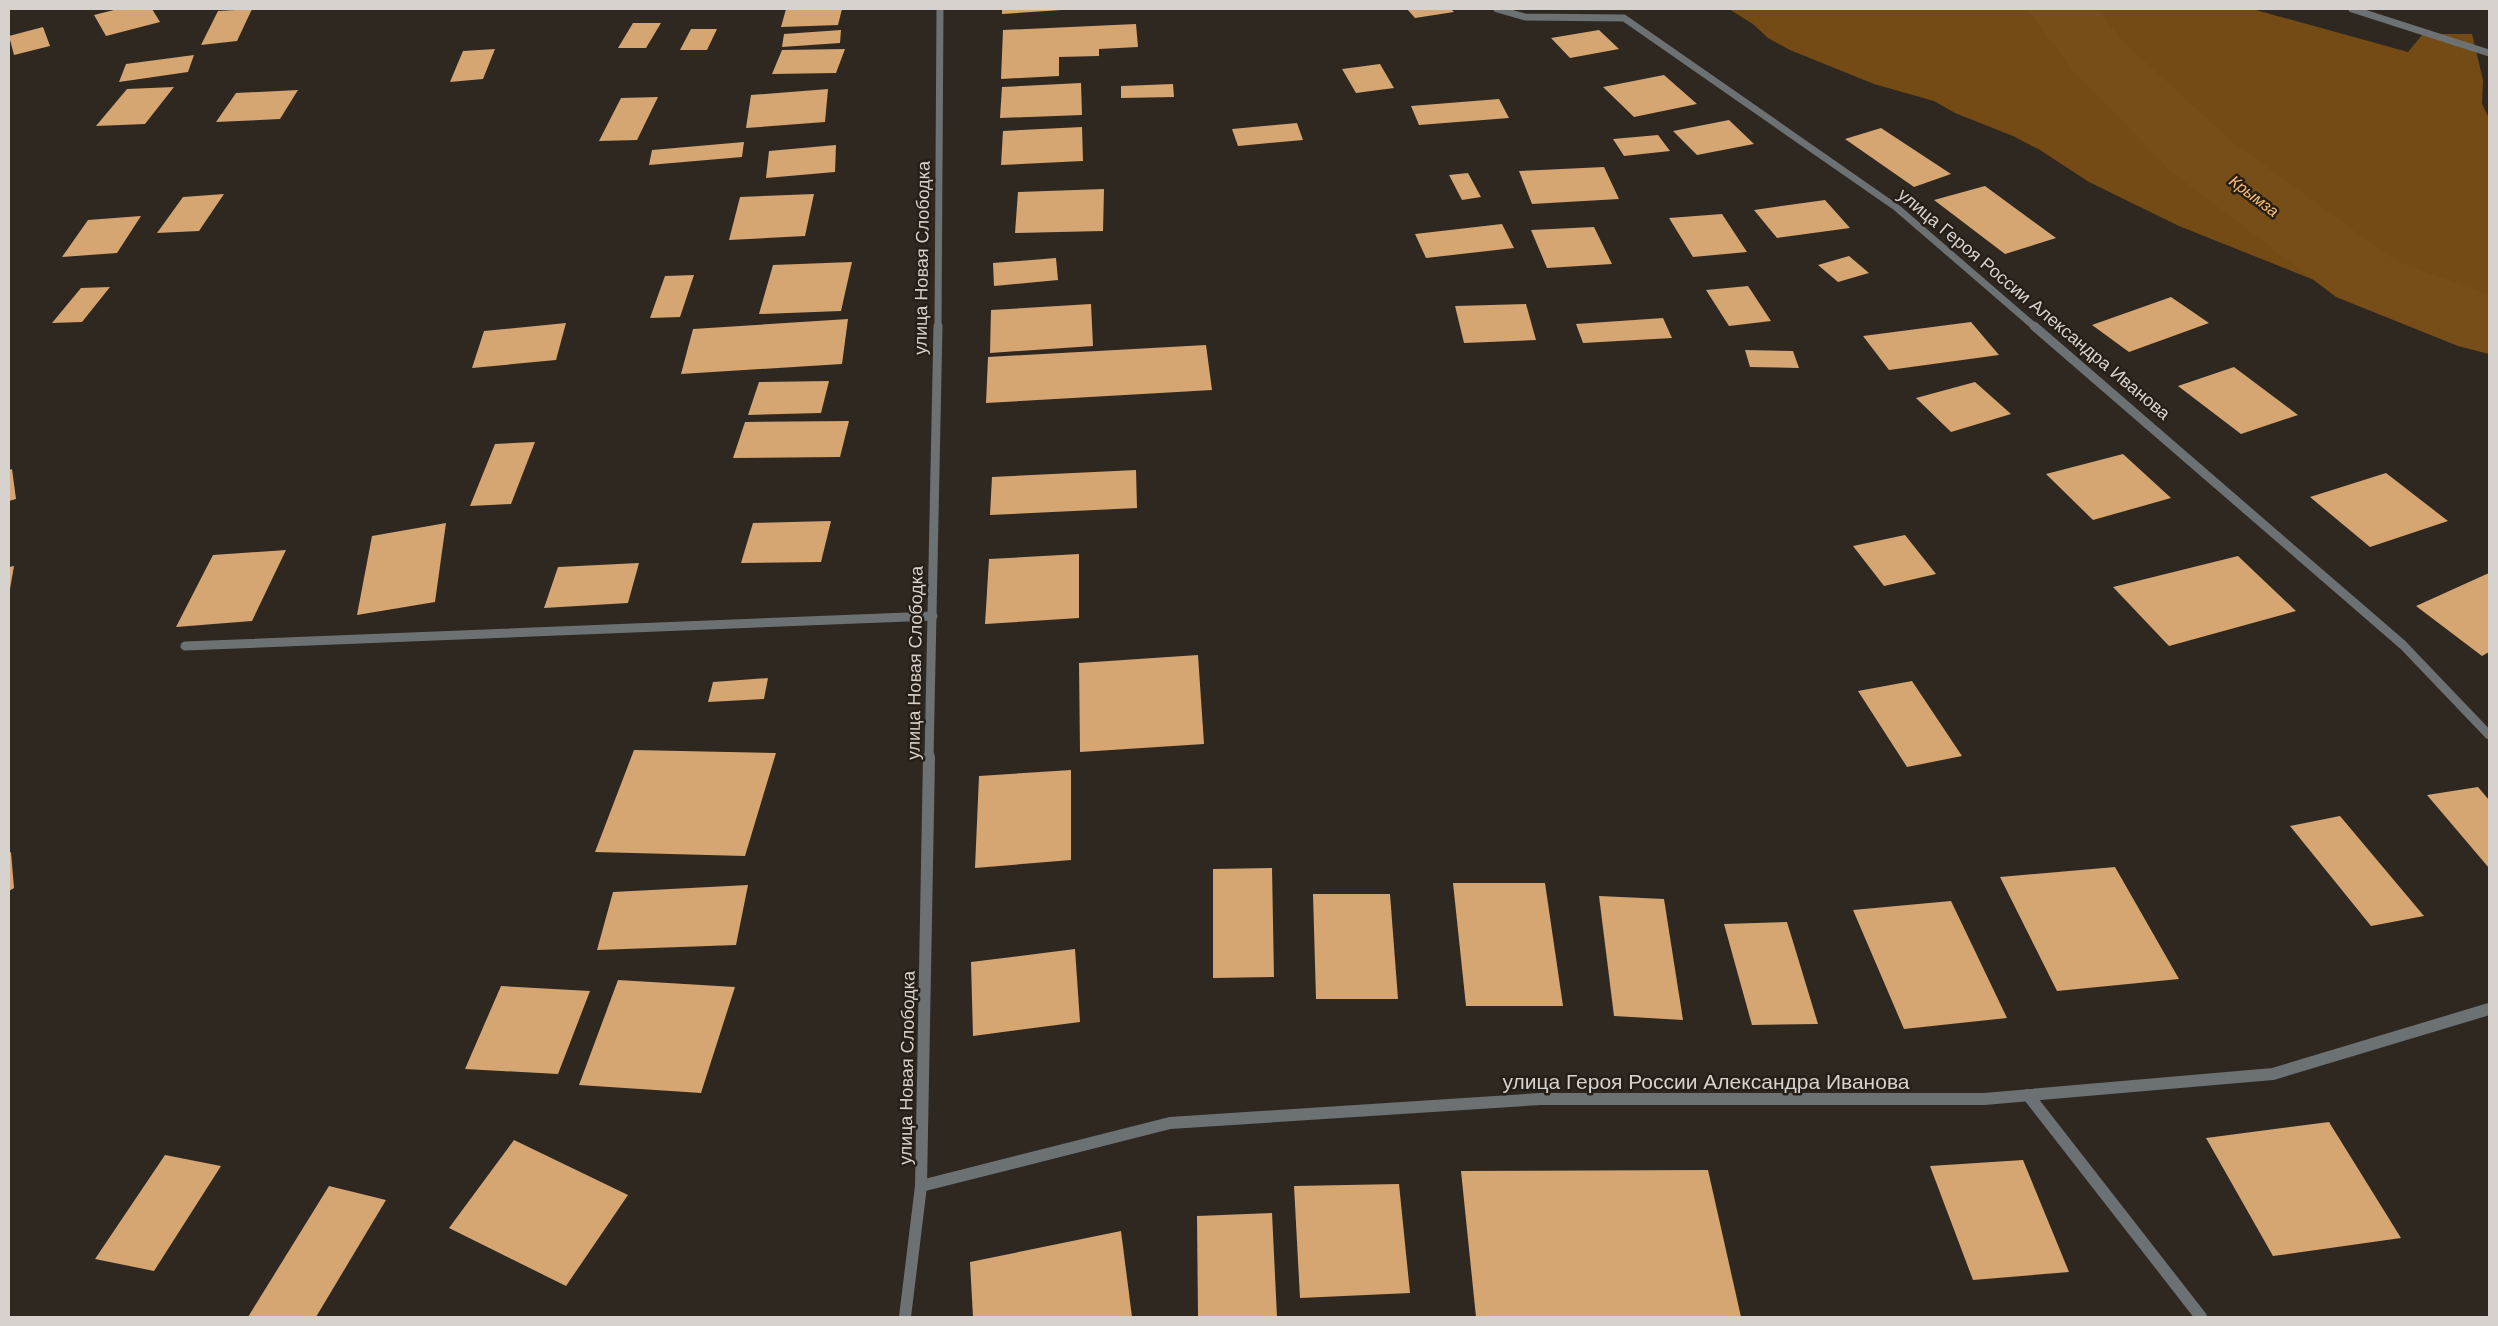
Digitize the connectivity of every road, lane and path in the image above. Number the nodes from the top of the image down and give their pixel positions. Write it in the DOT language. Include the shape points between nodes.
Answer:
graph roads {
  1 [pos="940,9"];
  2 [pos="1497,9"];
  3 [pos="2352,9"];
  4 [pos="2489,53"];
  5 [pos="933,616"];
  6 [pos="185,646"];
  7 [pos="2489,735"];
  8 [pos="2489,1009"];
  9 [pos="2028,1095"];
  10 [pos="921,1186"];
  11 [pos="905,1317"];
  12 [pos="2201,1317"];
  1 -- 5 [label="street, улица Новая Слободка"];
  2 -- 7 [label="street, улица Героя России Александра Иванова" via="1525,17 1624,18 1897,208 2403,645"];
  3 -- 4 [label="street"];
  5 -- 6 [label="street"];
  5 -- 10 [label="street, улица Новая Слободка"];
  8 -- 9 [label="street, улица Героя России Александра Иванова" via="2273,1074"];
  9 -- 10 [label="street, улица Героя России Александра Иванова" via="1984,1099 1540,1099 1170,1124"];
  9 -- 12 [label="street"];
  10 -- 11 [label="street, улица Новая Слободка"];
}
